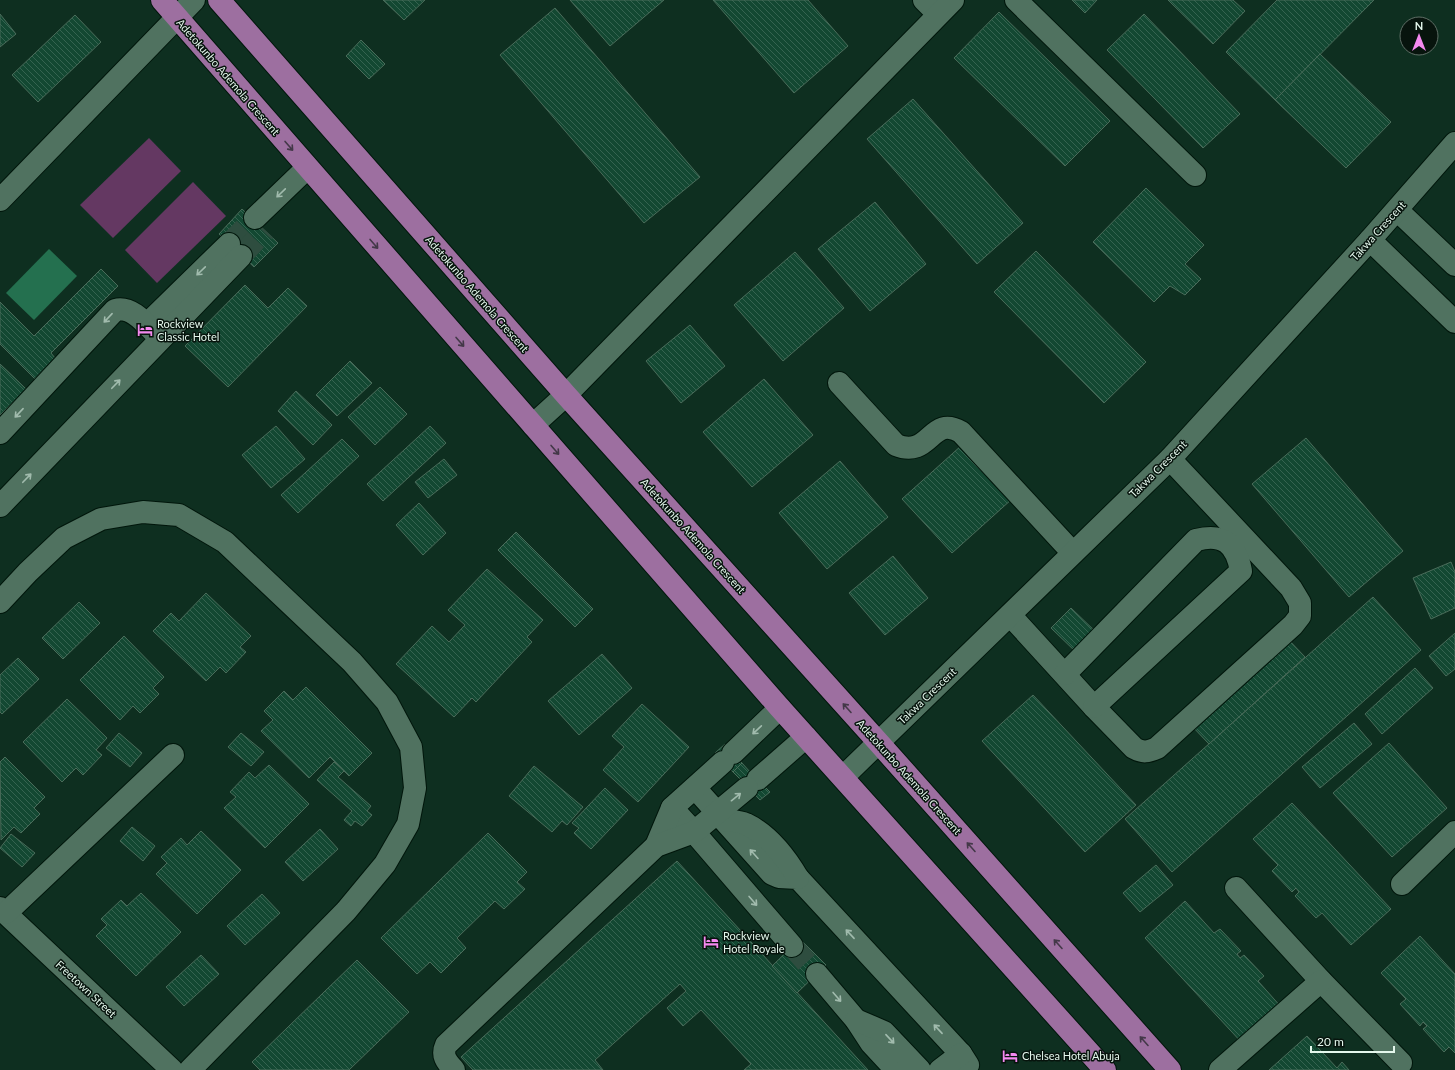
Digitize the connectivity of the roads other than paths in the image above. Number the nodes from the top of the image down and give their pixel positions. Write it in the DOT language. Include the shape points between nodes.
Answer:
graph roads {
  1 [pos="162,0"];
  2 [pos="194,0"];
  3 [pos="219,0"];
  4 [pos="1016,0"];
  5 [pos="938,5"];
  6 [pos="177,18"];
  7 [pos="1455,143"];
  8 [pos="312,173"];
  9 [pos="1195,176"];
  10 [pos="0,200"];
  11 [pos="1396,210"];
  12 [pos="260,224"];
  13 [pos="1370,240"];
  14 [pos="235,250"];
  15 [pos="1455,265"];
  16 [pos="1455,322"];
  17 [pos="153,331"];
  18 [pos="839,383"];
  19 [pos="566,395"];
  20 [pos="533,425"];
  21 [pos="0,432"];
  22 [pos="1170,459"];
  23 [pos="0,506"];
  24 [pos="1073,553"];
  25 [pos="0,602"];
  26 [pos="1010,614"];
  27 [pos="1065,674"];
  28 [pos="1094,707"];
  29 [pos="780,708"];
  30 [pos="806,737"];
  31 [pos="879,743"];
  32 [pos="173,755"];
  33 [pos="843,777"];
  34 [pos="695,788"];
  35 [pos="672,808"];
  36 [pos="721,816"];
  37 [pos="694,832"];
  38 [pos="1455,832"];
  39 [pos="656,846"];
  40 [pos="1402,884"];
  41 [pos="1236,888"];
  42 [pos="3,910"];
  43 [pos="792,946"];
  44 [pos="817,974"];
  45 [pos="1321,981"];
  46 [pos="856,1020"];
  47 [pos="963,1062"];
  48 [pos="1401,1063"];
  49 [pos="172,1070"];
  50 [pos="190,1070"];
  51 [pos="454,1070"];
  52 [pos="896,1070"];
  53 [pos="920,1070"];
  54 [pos="940,1070"];
  55 [pos="1105,1070"];
  56 [pos="1170,1070"];
  57 [pos="1220,1070"];
  1 -- 6 [label="main road, Adetokunbo Ademola Crescent"];
  2 -- 6 [label="street"];
  3 -- 19 [label="main road, Adetokunbo Ademola Crescent"];
  4 -- 9 [label="street"];
  5 -- 19 [label="street"];
  6 -- 8 [label="main road, Adetokunbo Ademola Crescent, one-way"];
  6 -- 10 [label="street"];
  7 -- 11 [label="street, Takwa Crescent"];
  8 -- 12 [label="street"];
  8 -- 20 [label="main road, Adetokunbo Ademola Crescent, one-way"];
  11 -- 13 [label="street, Takwa Crescent"];
  11 -- 15 [label="street"];
  13 -- 16 [label="street"];
  13 -- 22 [label="street, Takwa Crescent"];
  14 -- 17 [label="street"];
  17 -- 21 [label="street, one-way" via="129,310 115,310"];
  23 -- 17 [label="street, one-way"];
  18 -- 24 [label="street" via="896,445 906,449 916,448 941,428 952,426 961,432"];
  19 -- 20 [label="street"];
  31 -- 19 [label="main road, Adetokunbo Ademola Crescent, one-way"];
  20 -- 29 [label="main road, Adetokunbo Ademola Crescent, one-way"];
  22 -- 24 [label="street, Takwa Crescent"];
  22 -- 28 [label="street" via="1291,588 1300,603 1300,616 1157,748 1149,752 1134,748"];
  24 -- 26 [label="street, Takwa Crescent"];
  25 -- 50 [label="street" via="64,538 101,519 143,512 179,515 225,542 352,662 387,702 411,747 415,788 408,824 385,864 346,911"];
  26 -- 27 [label="street"];
  26 -- 31 [label="street, Takwa Crescent"];
  27 -- 28 [label="street"];
  27 -- 28 [label="street" via="1196,540 1221,538 1234,550 1241,571"];
  29 -- 30 [label="main road, Adetokunbo Ademola Crescent"];
  29 -- 34 [label="street, one-way"];
  30 -- 33 [label="main road, Adetokunbo Ademola Crescent"];
  36 -- 30 [label="street, one-way" via="753,783"];
  31 -- 33 [label="street, Takwa Crescent"];
  56 -- 31 [label="main road, Adetokunbo Ademola Crescent, one-way"];
  32 -- 42 [label="street"];
  33 -- 55 [label="main road, Adetokunbo Ademola Crescent"];
  34 -- 35 [label="street"];
  34 -- 36 [label="street"];
  35 -- 37 [label="street"];
  35 -- 39 [label="street"];
  36 -- 37 [label="street"];
  47 -- 36 [label="street, one-way" via="798,878 779,878 772,874"];
  37 -- 39 [label="street"];
  37 -- 43 [label="street, one-way"];
  38 -- 40 [label="street"];
  39 -- 51 [label="street" via="446,1045 443,1052"];
  41 -- 45 [label="street"];
  42 -- 49 [label="street, Freetown Street"];
  44 -- 46 [label="street, one-way"];
  45 -- 48 [label="street"];
  45 -- 57 [label="street"];
  46 -- 52 [label="street"];
  46 -- 53 [label="street, one-way" via="884,1032"];
  47 -- 54 [label="street"];
}
